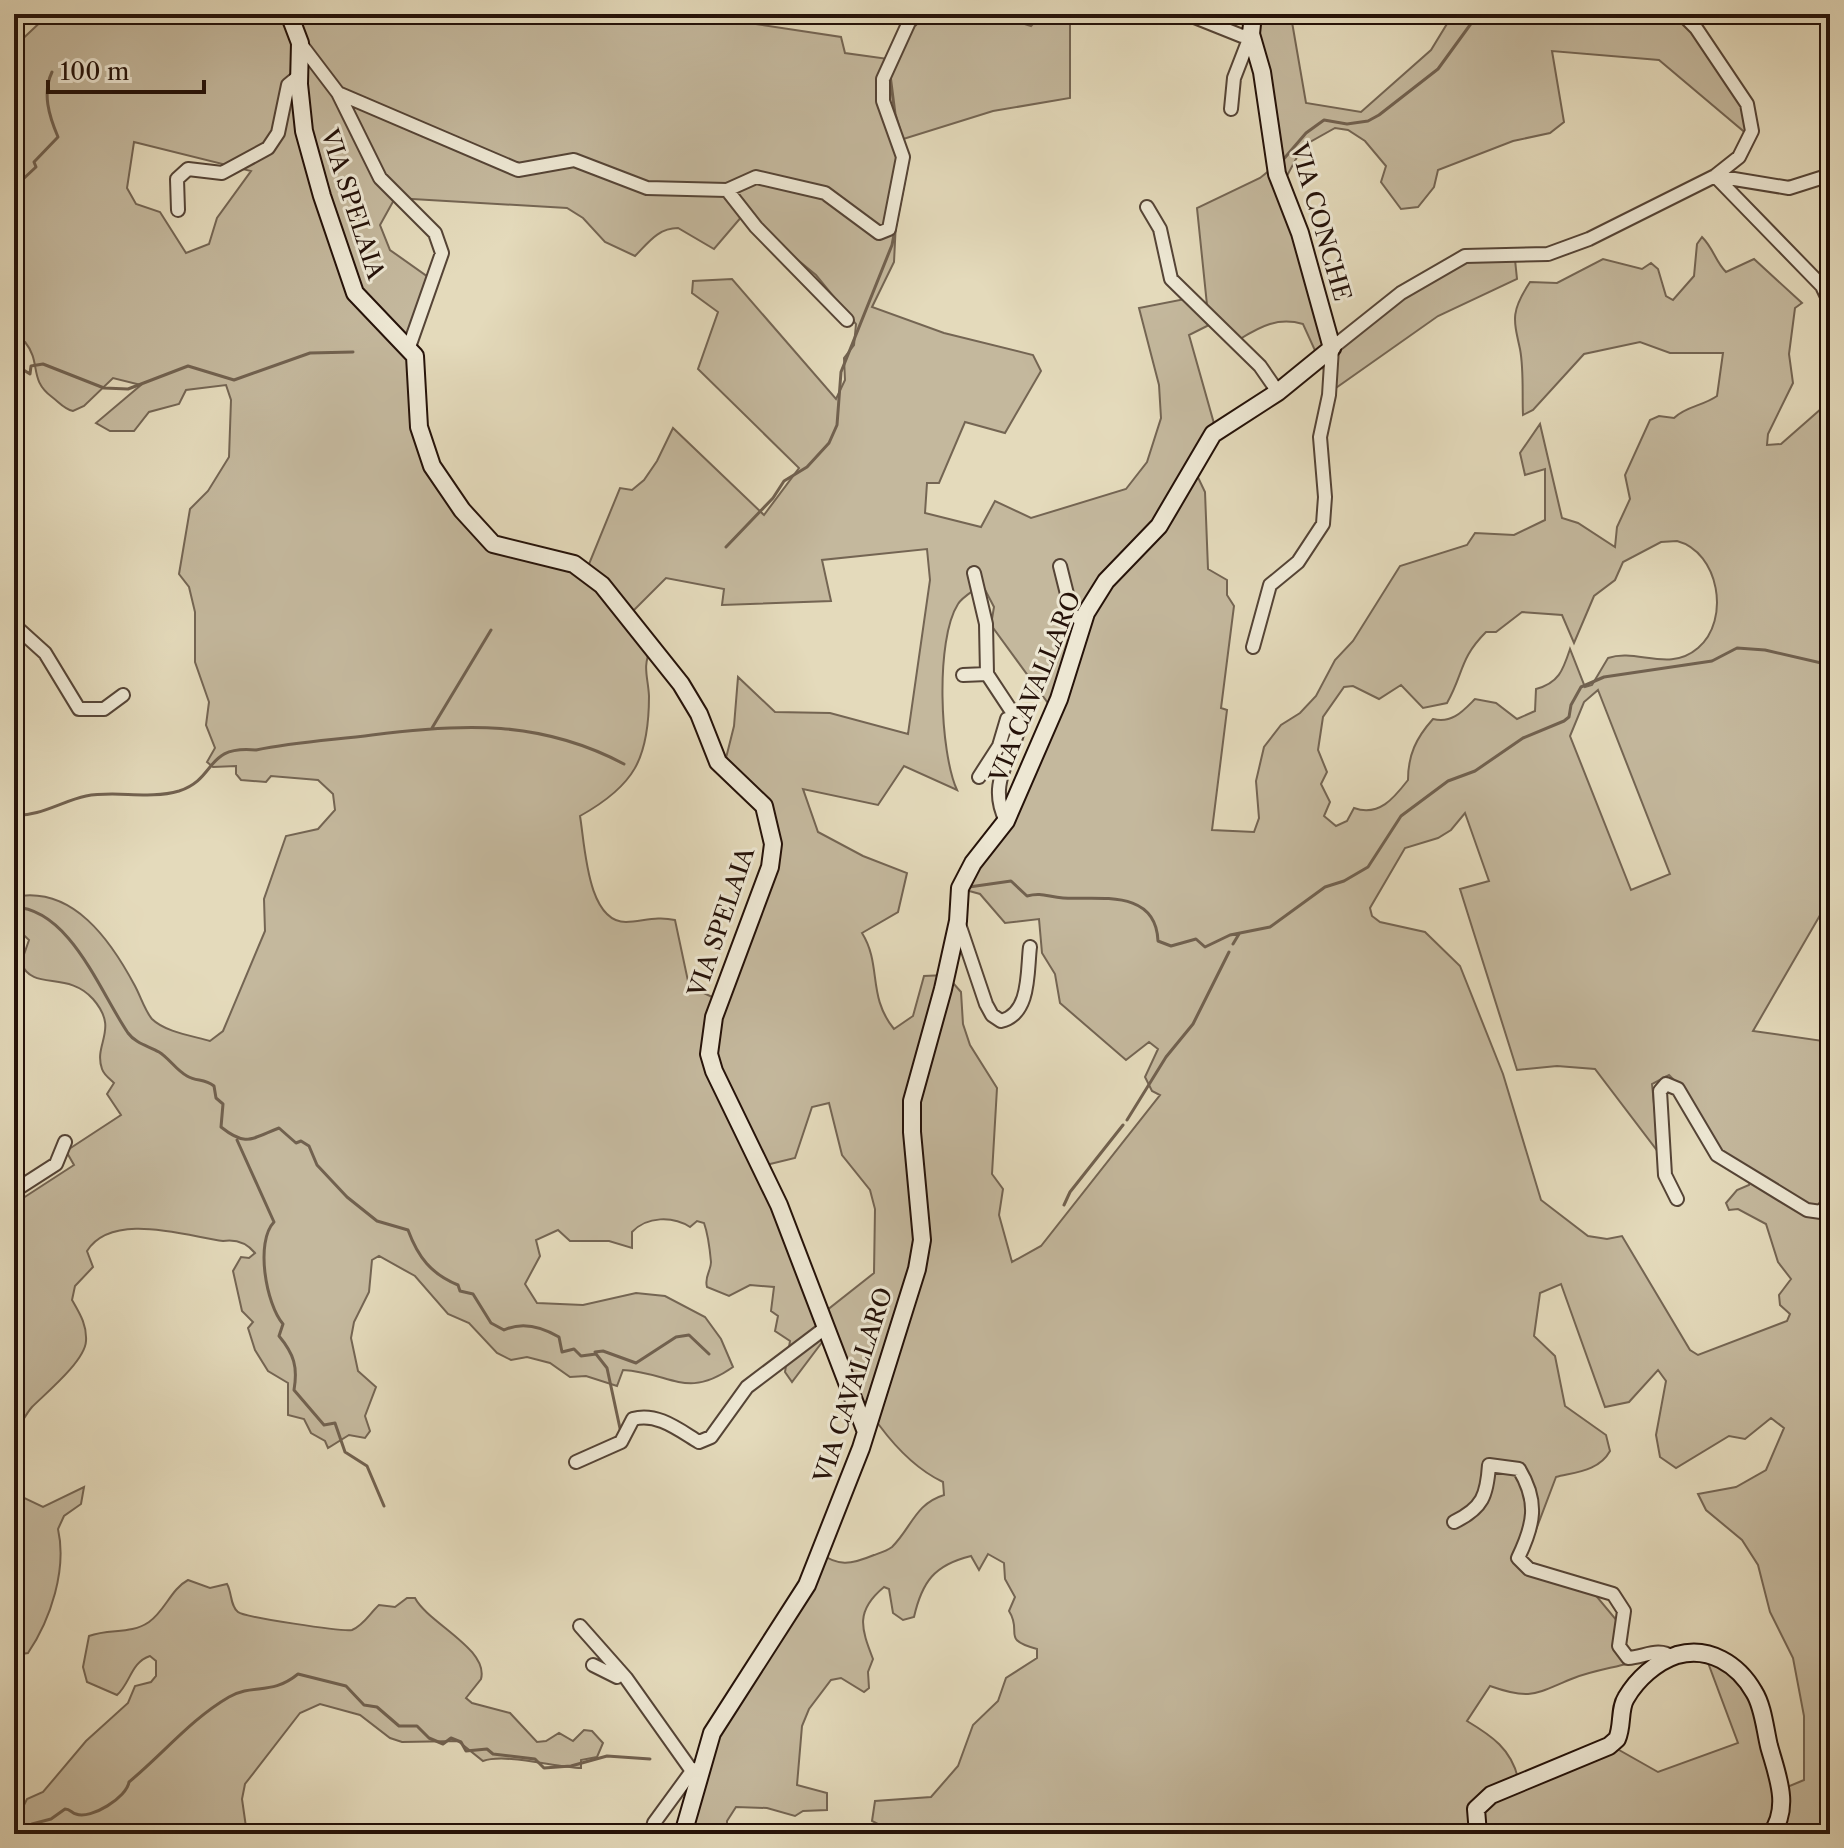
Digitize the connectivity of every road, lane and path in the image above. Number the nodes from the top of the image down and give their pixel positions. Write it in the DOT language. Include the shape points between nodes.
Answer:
graph roads {
  1 [pos="289,14"];
  2 [pos="917,14"];
  3 [pos="1187,14"];
  4 [pos="1253,14"];
  5 [pos="1682,14"];
  6 [pos="1251,34"];
  7 [pos="300,43"];
  8 [pos="299,76"];
  9 [pos="338,93"];
  10 [pos="1231,109"];
  11 [pos="1830,175"];
  12 [pos="1715,176"];
  13 [pos="727,190"];
  14 [pos="1147,207"];
  15 [pos="178,210"];
  16 [pos="1830,303"];
  17 [pos="847,320"];
  18 [pos="409,347"];
  19 [pos="1332,348"];
  20 [pos="1278,392"];
  21 [pos="1060,566"];
  22 [pos="974,573"];
  23 [pos="1084,622"];
  24 [pos="14,625"];
  25 [pos="1253,647"];
  26 [pos="987,674"];
  27 [pos="963,675"];
  28 [pos="123,695"];
  29 [pos="1016,718"];
  30 [pos="979,777"];
  31 [pos="1006,821"];
  32 [pos="958,921"];
  33 [pos="1030,947"];
  34 [pos="65,1142"];
  35 [pos="14,1191"];
  36 [pos="1677,1199"];
  37 [pos="1830,1201"];
  38 [pos="825,1328"];
  39 [pos="866,1432"];
  40 [pos="576,1462"];
  41 [pos="1454,1522"];
  42 [pos="580,1626"];
  43 [pos="1672,1657"];
  44 [pos="593,1665"];
  45 [pos="633,1688"];
  46 [pos="696,1770"];
  47 [pos="1478,1832"];
  48 [pos="651,1834"];
  49 [pos="683,1834"];
  50 [pos="1771,1834"];
  1 -- 7 [label="street, VIA SPELAIA"];
  2 -- 13 [label="street" via="883,79 883,101 903,157 889,229 879,233 825,193 797,186 756,177"];
  3 -- 6 [label="street" via="1242,36"];
  4 -- 6 [label="street, VIA CONCHE"];
  5 -- 12 [label="street" via="1747,104 1752,131 1739,157"];
  6 -- 10 [label="street" via="1234,78"];
  6 -- 19 [label="street, VIA CONCHE" via="1277,174 1300,233"];
  7 -- 8 [label="street, VIA SPELAIA"];
  7 -- 9 [label="street"];
  8 -- 15 [label="street" via="288,85 278,133 268,148 222,173 188,169 177,179"];
  8 -- 18 [label="street, VIA SPELAIA" via="307,145 350,280 363,305"];
  9 -- 13 [label="street" via="518,170 574,160 647,188"];
  9 -- 18 [label="street" via="380,178 427,223 442,253"];
  11 -- 12 [label="street" via="1789,188"];
  12 -- 16 [label="street" via="1822,286"];
  12 -- 19 [label="street" via="1548,254 1465,256 1401,293"];
  13 -- 17 [label="street"];
  14 -- 20 [label="street" via="1160,229 1171,279 1260,366"];
  18 -- 38 [label="street, VIA SPELAIA" via="418,377 421,438 444,487 493,544 574,564 594,576 681,684 718,762 754,795 769,819 770,867 714,1017 709,1054 779,1205"];
  19 -- 20 [label="street, VIA CAVALLARO"];
  19 -- 25 [label="street" via="1320,437 1323,524 1298,562 1270,585"];
  20 -- 23 [label="street, VIA CAVALLARO" via="1213,434 1159,526 1106,581"];
  21 -- 23 [label="street" via="1072,614"];
  22 -- 26 [label="street" via="986,624"];
  23 -- 31 [label="street, VIA CAVALLARO" via="1059,699"];
  24 -- 28 [label="street" via="45,653 79,709 104,709"];
  26 -- 27 [label="street"];
  26 -- 29 [label="street"];
  29 -- 30 [label="street" via="1007,719 999,746"];
  29 -- 31 [label="street" via="1018,733 1003,768 997,802"];
  31 -- 32 [label="street, VIA CAVALLARO" via="960,888"];
  32 -- 33 [label="street, VIA CAVALLARO" via="986,1004 1001,1021 1023,1004"];
  32 -- 39 [label="street, VIA CAVALLARO" via="912,1101 920,1255"];
  34 -- 35 [label="street" via="56,1164"];
  36 -- 37 [label="street" via="1665,1175 1660,1091 1666,1084 1678,1089 1717,1155 1807,1210 1821,1212"];
  38 -- 39 [label="street, VIA SPELAIA"];
  38 -- 40 [label="street" via="747,1387 711,1437 699,1442 645,1415 633,1419 621,1442"];
  39 -- 46 [label="street, VIA CAVALLARO" via="807,1585 712,1733"];
  41 -- 43 [label="street" via="1485,1500 1489,1465 1519,1469 1528,1484 1534,1526 1518,1558 1529,1569 1613,1594 1624,1611 1619,1646 1628,1658 1656,1652"];
  42 -- 45 [label="street"];
  43 -- 47 [label="street" via="1637,1682 1624,1701 1617,1739 1491,1795 1476,1809"];
  43 -- 50 [label="street" via="1712,1654 1730,1664 1755,1693 1781,1792 1780,1819"];
  44 -- 45 [label="street"];
  45 -- 46 [label="street"];
  46 -- 48 [label="street"];
  46 -- 49 [label="street, VIA CAVALLARO"];
}
